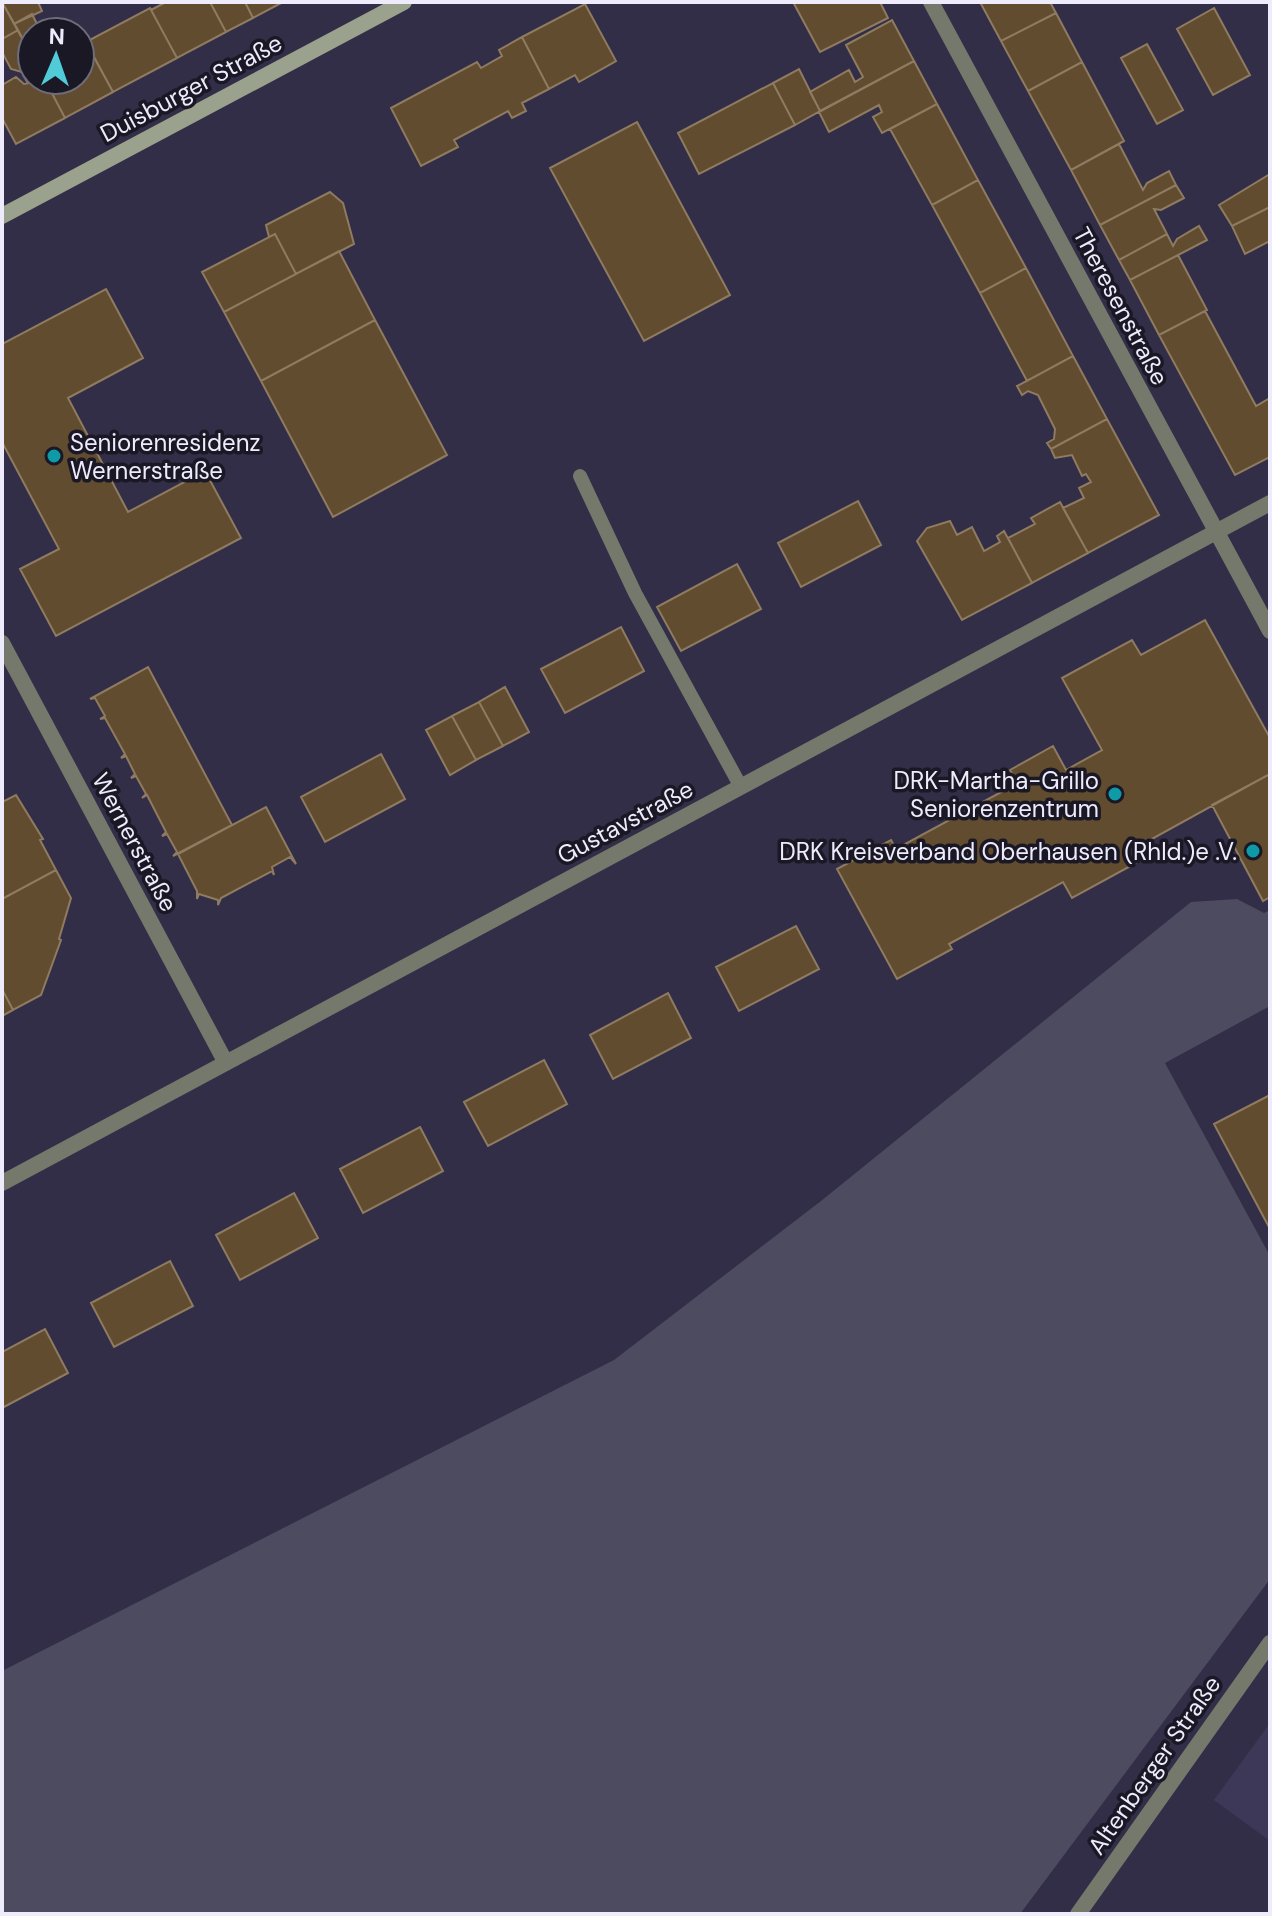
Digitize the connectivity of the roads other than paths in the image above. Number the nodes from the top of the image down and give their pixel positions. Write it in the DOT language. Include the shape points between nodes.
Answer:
graph roads {
  1 [pos="404,2"];
  2 [pos="931,2"];
  3 [pos="2,216"];
  4 [pos="580,476"];
  5 [pos="1270,503"];
  6 [pos="1215,532"];
  7 [pos="1270,631"];
  8 [pos="2,643"];
  9 [pos="741,787"];
  10 [pos="226,1063"];
  11 [pos="2,1183"];
  12 [pos="1270,1643"];
  13 [pos="1078,1914"];
  1 -- 3 [label="main road, Duisburger Straße"];
  2 -- 6 [label="street, Theresenstraße"];
  4 -- 9 [label="lane" via="635,593"];
  5 -- 6 [label="street, Gustavstraße"];
  6 -- 7 [label="street, Theresenstraße"];
  6 -- 9 [label="street, Gustavstraße"];
  8 -- 10 [label="street, Wernerstraße"];
  9 -- 10 [label="street, Gustavstraße"];
  10 -- 11 [label="street, Gustavstraße"];
  12 -- 13 [label="street, Altenberger Straße"];
}
